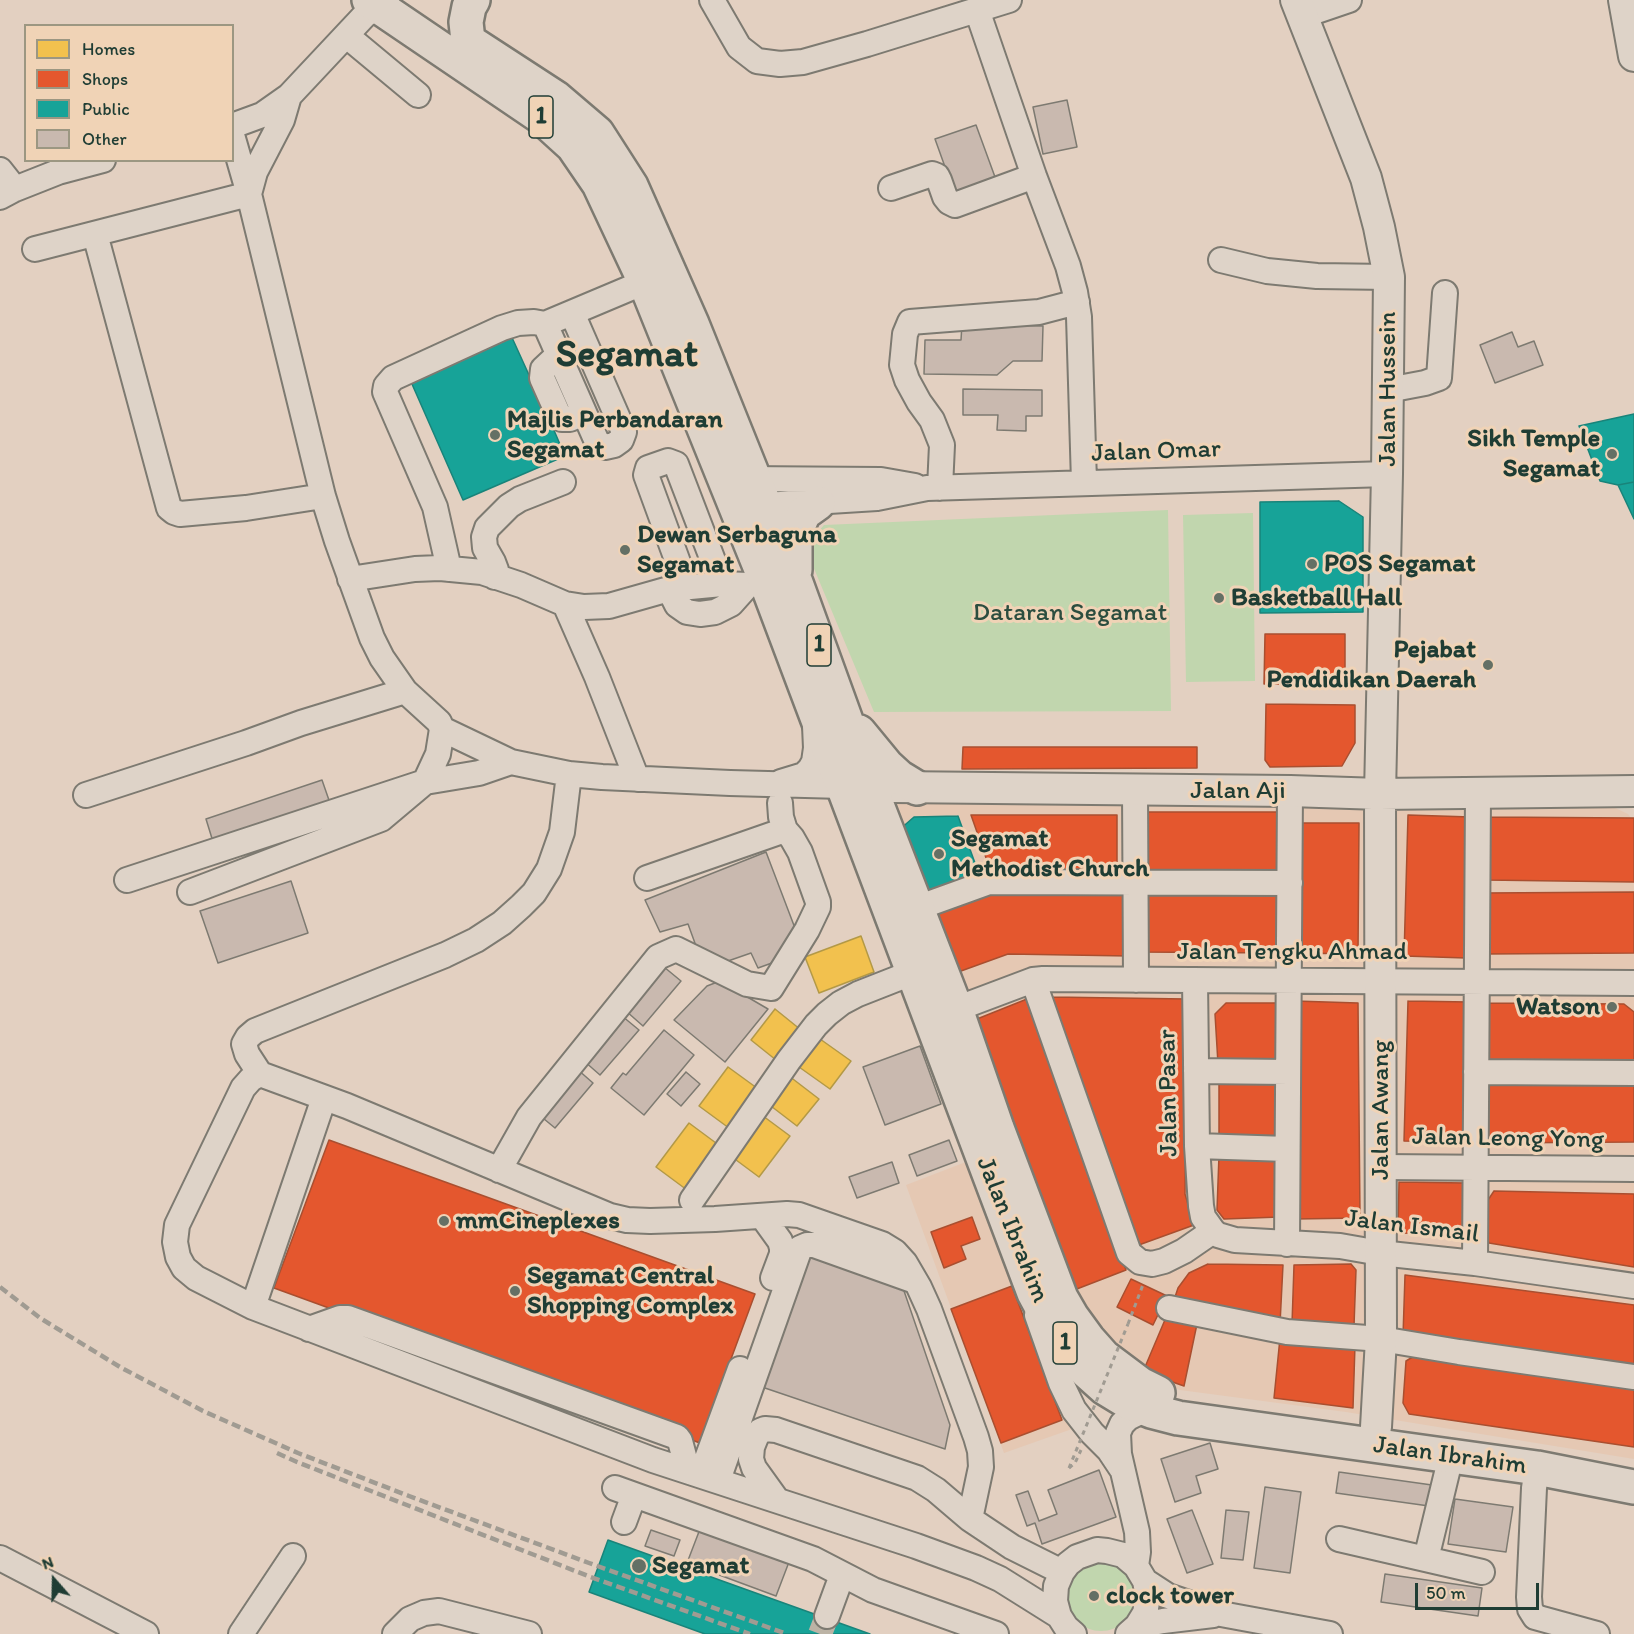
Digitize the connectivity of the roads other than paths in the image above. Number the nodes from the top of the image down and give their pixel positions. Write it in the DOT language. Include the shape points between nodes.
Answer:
graph roads {
  1 [pos="473,0"];
  2 [pos="712,0"];
  3 [pos="1009,0"];
  4 [pos="1349,0"];
  5 [pos="1624,0"];
  6 [pos="385,1"];
  7 [pos="1299,8"];
  8 [pos="977,10"];
  9 [pos="347,36"];
  10 [pos="468,40"];
  11 [pos="1634,57"];
  12 [pos="418,95"];
  13 [pos="289,96"];
  14 [pos="237,128"];
  15 [pos="96,162"];
  16 [pos="1034,176"];
  17 [pos="252,183"];
  18 [pos="5,185"];
  19 [pos="891,188"];
  20 [pos="95,234"];
  21 [pos="35,249"];
  22 [pos="1221,260"];
  23 [pos="657,277"];
  24 [pos="1389,277"];
  25 [pos="1445,293"];
  26 [pos="1077,302"];
  27 [pos="572,313"];
  28 [pos="545,324"];
  29 [pos="1388,390"];
  30 [pos="1387,474"];
  31 [pos="562,482"];
  32 [pos="1084,482"];
  33 [pos="933,488"];
  34 [pos="745,492"];
  35 [pos="323,496"];
  36 [pos="818,502"];
  37 [pos="449,569"];
  38 [pos="495,577"];
  39 [pos="350,579"];
  40 [pos="770,582"];
  41 [pos="722,584"];
  42 [pos="678,588"];
  43 [pos="565,604"];
  44 [pos="405,691"];
  45 [pos="825,703"];
  46 [pos="442,729"];
  47 [pos="511,762"];
  48 [pos="569,774"];
  49 [pos="637,779"];
  50 [pos="425,782"];
  51 [pos="856,786"];
  52 [pos="917,788"];
  53 [pos="1135,791"];
  54 [pos="1290,791"];
  55 [pos="1634,791"];
  56 [pos="1599,792"];
  57 [pos="776,794"];
  58 [pos="1380,794"];
  59 [pos="1478,794"];
  60 [pos="86,795"];
  61 [pos="1634,807"];
  62 [pos="785,830"];
  63 [pos="647,878"];
  64 [pos="127,880"];
  65 [pos="1134,883"];
  66 [pos="1290,883"];
  67 [pos="190,892"];
  68 [pos="917,908"];
  69 [pos="914,972"];
  70 [pos="1033,980"];
  71 [pos="1136,980"];
  72 [pos="1195,980"];
  73 [pos="1289,981"];
  74 [pos="1380,981"];
  75 [pos="1477,981"];
  76 [pos="1634,983"];
  77 [pos="956,1009"];
  78 [pos="1196,1071"];
  79 [pos="1288,1072"];
  80 [pos="1476,1072"];
  81 [pos="1634,1073"];
  82 [pos="260,1074"];
  83 [pos="324,1098"];
  84 [pos="1197,1146"];
  85 [pos="1287,1149"];
  86 [pos="1382,1167"];
  87 [pos="1475,1168"];
  88 [pos="1634,1169"];
  89 [pos="499,1170"];
  90 [pos="692,1200"];
  91 [pos="762,1216"];
  92 [pos="1213,1231"];
  93 [pos="1287,1244"];
  94 [pos="1380,1253"];
  95 [pos="1475,1263"];
  96 [pos="915,1281"];
  97 [pos="1634,1286"];
  98 [pos="1034,1293"];
  99 [pos="253,1307"];
  100 [pos="1169,1308"];
  101 [pos="1381,1339"];
  102 [pos="1634,1377"];
  103 [pos="1151,1411"];
  104 [pos="1376,1427"];
  105 [pos="1451,1456"];
  106 [pos="1121,1468"];
  107 [pos="1537,1468"];
  108 [pos="1634,1468"];
  109 [pos="702,1475"];
  110 [pos="1634,1487"];
  111 [pos="777,1500"];
  112 [pos="1131,1511"];
  113 [pos="970,1519"];
  114 [pos="624,1522"];
  115 [pos="1339,1539"];
  116 [pos="1107,1551"];
  117 [pos="293,1556"];
  118 [pos="0,1558"];
  119 [pos="1426,1559"];
  120 [pos="1062,1572"];
  121 [pos="1482,1572"];
  122 [pos="1140,1573"];
  123 [pos="842,1575"];
  124 [pos="1221,1614"];
  125 [pos="827,1616"];
  126 [pos="1059,1616"];
  127 [pos="947,1626"];
  128 [pos="1132,1630"];
  129 [pos="146,1634"];
  130 [pos="241,1634"];
  131 [pos="395,1634"];
  132 [pos="529,1634"];
  133 [pos="996,1634"];
  134 [pos="1074,1634"];
  135 [pos="1330,1634"];
  136 [pos="1596,1634"];
  1 -- 10 [label="highway" via="466,22"];
  2 -- 8 [label="street" via="740,47 757,61 780,64 803,62"];
  3 -- 8 [label="street"];
  4 -- 7 [label="street"];
  5 -- 11 [label="main road"];
  6 -- 9 [label="street" via="365,15"];
  6 -- 10 [label="highway, 1"];
  6 -- 23 [label="highway, 1" via="540,116 573,146"];
  7 -- 24 [label="main road, Jalan Hussein" via="1366,178"];
  8 -- 16 [label="street"];
  9 -- 12 [label="street"];
  9 -- 13 [label="street"];
  10 -- 23 [label="highway, 1" via="556,98 597,133 631,186"];
  13 -- 14 [label="street"];
  13 -- 17 [label="street"];
  14 -- 17 [label="street"];
  15 -- 18 [label="street"];
  16 -- 19 [label="street" via="955,205 945,197 937,176 932,174"];
  16 -- 26 [label="street" via="1068,266"];
  17 -- 20 [label="street"];
  17 -- 35 [label="street"];
  20 -- 21 [label="street"];
  20 -- 35 [label="street" via="169,508 180,514"];
  22 -- 24 [label="street" via="1267,271"];
  23 -- 27 [label="street"];
  23 -- 34 [label="highway, 1"];
  24 -- 29 [label="main road, Jalan Hussein"];
  25 -- 29 [label="street" via="1439,378"];
  26 -- 32 [label="street"];
  26 -- 33 [label="street" via="1039,312 910,322 902,365 942,445"];
  27 -- 28 [label="street"];
  27 -- 28 [label="street" via="624,432 614,445 598,444"];
  28 -- 37 [label="street" via="518,323 502,328 393,378 386,386 385,392 435,507"];
  29 -- 30 [label="main road, Jalan Hussein"];
  30 -- 32 [label="street, Jalan Omar"];
  30 -- 58 [label="main road, Jalan Hussein"];
  31 -- 38 [label="street" via="520,499 487,528 485,548 496,570"];
  32 -- 33 [label="street, Jalan Omar"];
  33 -- 34 [label="street, Jalan Omar" via="881,480"];
  33 -- 36 [label="street, Jalan Omar" via="877,498"];
  34 -- 36 [label="street, Jalan Omar"];
  34 -- 40 [label="highway, 1"];
  35 -- 39 [label="street"];
  36 -- 40 [label="highway" via="804,513 797,529 795,558"];
  37 -- 38 [label="street"];
  37 -- 39 [label="street" via="415,569"];
  38 -- 43 [label="street"];
  39 -- 44 [label="street" via="372,638"];
  40 -- 41 [label="street"];
  40 -- 42 [label="street" via="715,612 700,614 677,605"];
  40 -- 45 [label="highway, 1"];
  41 -- 42 [label="street"];
  41 -- 42 [label="street" via="676,464 668,461 648,468 646,475"];
  42 -- 43 [label="street" via="609,606"];
  43 -- 49 [label="street"];
  44 -- 46 [label="street"];
  44 -- 60 [label="street"];
  45 -- 51 [label="highway, 1"];
  45 -- 52 [label="highway" via="861,734 887,766"];
  45 -- 57 [label="street" via="810,770 789,780"];
  46 -- 47 [label="street"];
  46 -- 50 [label="street" via="438,754"];
  47 -- 48 [label="street"];
  47 -- 50 [label="street" via="478,773"];
  48 -- 49 [label="street"];
  48 -- 82 [label="street" via="562,832 549,870 521,906 476,940 446,955 255,1032 244,1044"];
  49 -- 57 [label="street"];
  50 -- 64 [label="street"];
  50 -- 67 [label="street" via="381,819"];
  51 -- 52 [label="main road, Jalan Aji"];
  51 -- 57 [label="street"];
  51 -- 68 [label="highway, Jalan Ibrahim / 1"];
  51 -- 69 [label="highway, Jalan Ibrahim / 1"];
  52 -- 53 [label="main road, Jalan Aji"];
  53 -- 54 [label="main road, Jalan Aji"];
  53 -- 65 [label="street"];
  54 -- 58 [label="main road, Jalan Aji"];
  54 -- 66 [label="street"];
  55 -- 56 [label="main road, Jalan Aji"];
  56 -- 59 [label="main road, Jalan Aji"];
  56 -- 61 [label="main road"];
  57 -- 62 [label="street"];
  58 -- 59 [label="main road, Jalan Aji"];
  58 -- 74 [label="main road, Jalan Awang"];
  59 -- 75 [label="street"];
  62 -- 63 [label="street"];
  62 -- 89 [label="street" via="800,852 818,907 771,988 747,984 676,949 658,957 529,1117"];
  65 -- 66 [label="street"];
  65 -- 68 [label="street" via="989,882"];
  65 -- 71 [label="street"];
  66 -- 73 [label="street"];
  68 -- 77 [label="highway, Jalan Ibrahim / 1"];
  69 -- 90 [label="street" via="858,994 816,1025"];
  69 -- 98 [label="highway, Jalan Ibrahim / 1"];
  70 -- 71 [label="street, Jalan Tengku Ahmad"];
  70 -- 77 [label="street, Jalan Tengku Ahmad"];
  70 -- 92 [label="street" via="1129,1253 1140,1262 1164,1261"];
  71 -- 72 [label="street, Jalan Tengku Ahmad"];
  72 -- 73 [label="street, Jalan Tengku Ahmad"];
  72 -- 78 [label="street, Jalan Pasar"];
  73 -- 74 [label="street, Jalan Tengku Ahmad"];
  73 -- 79 [label="street"];
  74 -- 75 [label="street, Jalan Tengku Ahmad"];
  74 -- 86 [label="main road, Jalan Awang"];
  75 -- 76 [label="street, Jalan Tengku Ahmad"];
  75 -- 80 [label="street"];
  77 -- 104 [label="highway, Jalan Ibrahim / 1" via="1061,1298 1104,1357 1140,1384 1175,1399"];
  78 -- 79 [label="street"];
  78 -- 84 [label="street, Jalan Pasar"];
  79 -- 85 [label="street"];
  80 -- 81 [label="street"];
  80 -- 87 [label="street"];
  82 -- 83 [label="street"];
  82 -- 99 [label="street" via="243,1088 177,1225 175,1242 184,1268 196,1278"];
  83 -- 89 [label="street"];
  83 -- 99 [label="street"];
  84 -- 85 [label="street"];
  84 -- 92 [label="street, Jalan Pasar" via="1203,1217"];
  85 -- 93 [label="street"];
  86 -- 87 [label="street, Jalan Leong Yong"];
  86 -- 94 [label="main road, Jalan Awang"];
  87 -- 88 [label="street, Jalan Leong Yong"];
  87 -- 95 [label="street"];
  89 -- 91 [label="street" via="627,1220"];
  91 -- 96 [label="street" via="799,1215 882,1244 895,1252"];
  91 -- 109 [label="street" via="780,1241 782,1254"];
  92 -- 93 [label="street, Jalan Ismail" via="1235,1240"];
  93 -- 94 [label="street, Jalan Ismail" via="1340,1246"];
  94 -- 95 [label="street, Jalan Ismail"];
  94 -- 101 [label="main road, Jalan Awang"];
  95 -- 97 [label="street, Jalan Ismail"];
  96 -- 109 [label="street" via="814,1245 800,1248"];
  96 -- 113 [label="street" via="929,1309 980,1451 981,1467"];
  98 -- 103 [label="highway, Jalan Ibrahim / 1" via="1086,1371 1128,1402"];
  98 -- 106 [label="street" via="1041,1330 1068,1399"];
  99 -- 109 [label="street" via="653,1460"];
  100 -- 101 [label="street" via="1287,1332"];
  101 -- 102 [label="street"];
  101 -- 104 [label="main road, Jalan Awang"];
  103 -- 105 [label="highway, Jalan Ibrahim / 1"];
  103 -- 106 [label="street" via="1128,1418 1122,1424 1118,1434"];
  104 -- 108 [label="highway, Jalan Ibrahim / 1"];
  105 -- 107 [label="highway, Jalan Ibrahim / 1"];
  105 -- 119 [label="street"];
  106 -- 112 [label="street"];
  107 -- 110 [label="highway, Jalan Ibrahim / 1"];
  107 -- 136 [label="street" via="1530,1609 1535,1617"];
  109 -- 111 [label="street"];
  111 -- 113 [label="street" via="751,1459 756,1437 765,1429 916,1478"];
  111 -- 126 [label="street" via="976,1568"];
  112 -- 116 [label="street"];
  112 -- 122 [label="street"];
  113 -- 120 [label="street" via="1012,1547"];
  114 -- 123 [label="street" via="625,1492 813,1559"];
  115 -- 119 [label="street"];
  116 -- 120 [label="street" via="1077,1557"];
  116 -- 122 [label="street" via="1123,1556"];
  117 -- 130 [label="street"];
  118 -- 129 [label="street"];
  119 -- 121 [label="street"];
  120 -- 126 [label="street" via="1056,1586"];
  122 -- 124 [label="street" via="1168,1596"];
  122 -- 128 [label="street" via="1148,1597 1144,1613"];
  123 -- 125 [label="street"];
  123 -- 127 [label="street"];
  124 -- 128 [label="street" via="1163,1621"];
  124 -- 135 [label="street"];
  126 -- 134 [label="street"];
  127 -- 133 [label="street"];
  131 -- 132 [label="street" via="410,1619 440,1611"];
}
